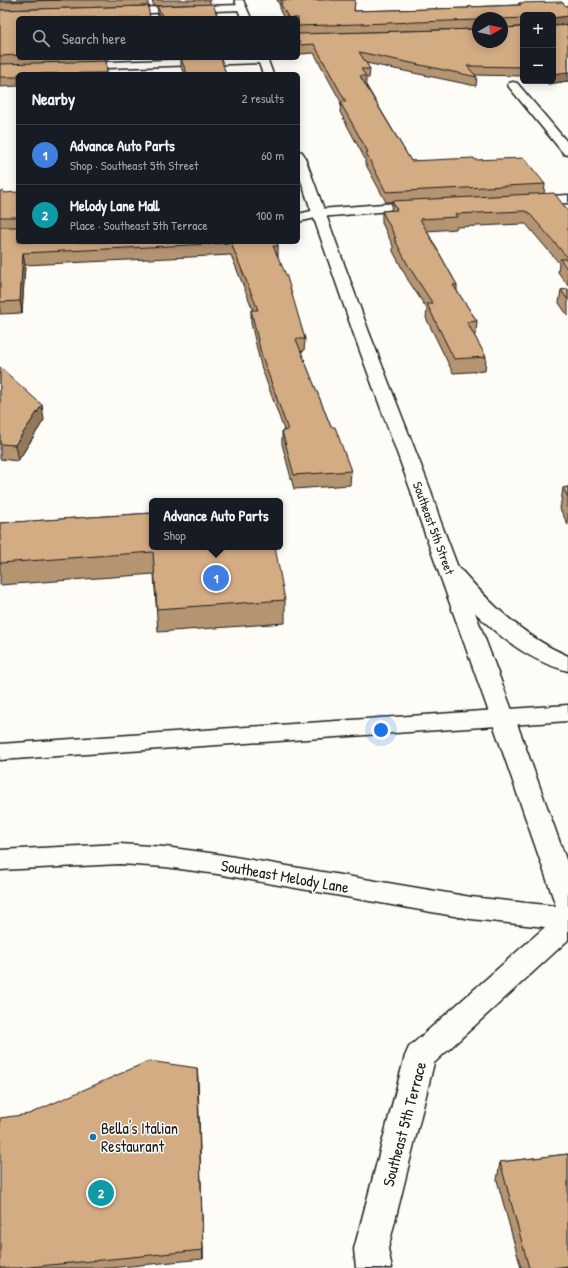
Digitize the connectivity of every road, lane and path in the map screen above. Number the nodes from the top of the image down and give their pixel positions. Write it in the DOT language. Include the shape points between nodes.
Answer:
graph roads {
  1 [pos="241,4"];
  2 [pos="112,12"];
  3 [pos="245,16"];
  4 [pos="237,60"];
  5 [pos="262,60"];
  6 [pos="62,67"];
  7 [pos="267,72"];
  8 [pos="513,85"];
  9 [pos="568,151"];
  10 [pos="300,160"];
  11 [pos="568,199"];
  12 [pos="514,201"];
  13 [pos="430,205"];
  14 [pos="320,213"];
  15 [pos="300,218"];
  16 [pos="448,567"];
  17 [pos="568,664"];
  18 [pos="568,713"];
  19 [pos="503,718"];
  20 [pos="0,752"];
  21 [pos="0,860"];
  22 [pos="568,903"];
  23 [pos="568,918"];
  24 [pos="568,923"];
  25 [pos="374,1268"];
  1 -- 2 [label="street"];
  1 -- 3 [label="street"];
  4 -- 6 [label="street"];
  5 -- 7 [label="street"];
  8 -- 9 [label="street"];
  10 -- 14 [label="street, Southeast 5th Street"];
  11 -- 12 [label="street"];
  13 -- 14 [label="street"];
  14 -- 15 [label="street"];
  14 -- 16 [label="street, Southeast 5th Street"];
  16 -- 17 [label="street" via="476,602 512,635 532,648"];
  16 -- 19 [label="street, Southeast 5th Street"];
  18 -- 19 [label="street"];
  19 -- 20 [label="street"];
  19 -- 22 [label="street, Southeast 5th Street"];
  21 -- 23 [label="street, Southeast Melody Lane" via="120,854 165,857 471,908"];
  24 -- 25 [label="street, Southeast 5th Terrace" via="420,1056 371,1250"];
}
